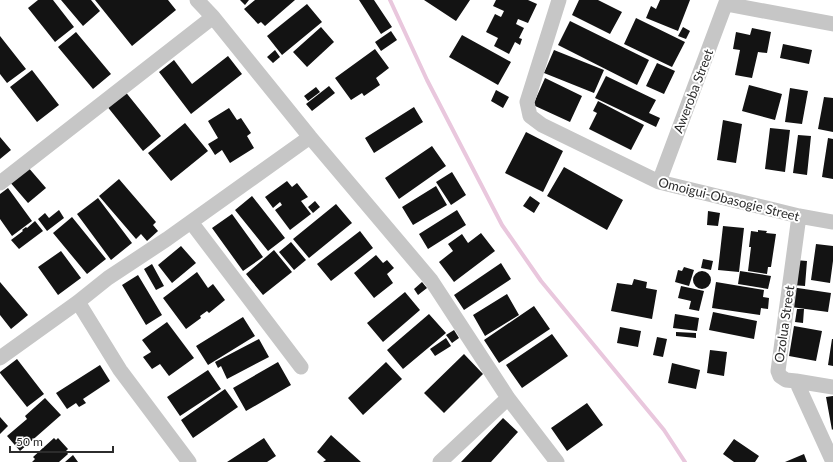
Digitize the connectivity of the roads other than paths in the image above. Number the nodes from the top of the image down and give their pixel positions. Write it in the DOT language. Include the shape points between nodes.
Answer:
graph roads {
  1 [pos="197,0"];
  2 [pos="559,0"];
  3 [pos="726,2"];
  4 [pos="213,17"];
  5 [pos="833,24"];
  6 [pos="310,137"];
  7 [pos="659,182"];
  8 [pos="0,183"];
  9 [pos="799,216"];
  10 [pos="191,222"];
  11 [pos="833,222"];
  12 [pos="78,302"];
  13 [pos="0,358"];
  14 [pos="301,366"];
  15 [pos="796,381"];
  16 [pos="833,387"];
  17 [pos="508,398"];
  18 [pos="189,462"];
  19 [pos="440,462"];
  20 [pos="558,462"];
  21 [pos="833,462"];
  1 -- 4 [label="street"];
  2 -- 7 [label="street, Omoigui-Obasogie Street" via="527,102 530,116 542,125"];
  3 -- 5 [label="street"];
  3 -- 7 [label="street, Aweroba Street"];
  4 -- 6 [label="street"];
  4 -- 8 [label="street"];
  6 -- 10 [label="street"];
  6 -- 17 [label="street" via="431,280"];
  7 -- 9 [label="street, Omoigui-Obasogie Street"];
  9 -- 11 [label="street, Omoigui-Obasogie Street"];
  9 -- 15 [label="street, Ozolua Street" via="778,371 786,380"];
  10 -- 12 [label="street" via="108,278"];
  10 -- 14 [label="street"];
  12 -- 13 [label="street"];
  12 -- 18 [label="street" via="120,370"];
  15 -- 16 [label="street, Ozolua Street"];
  15 -- 21 [label="street"];
  17 -- 19 [label="street"];
  17 -- 20 [label="street"];
}
